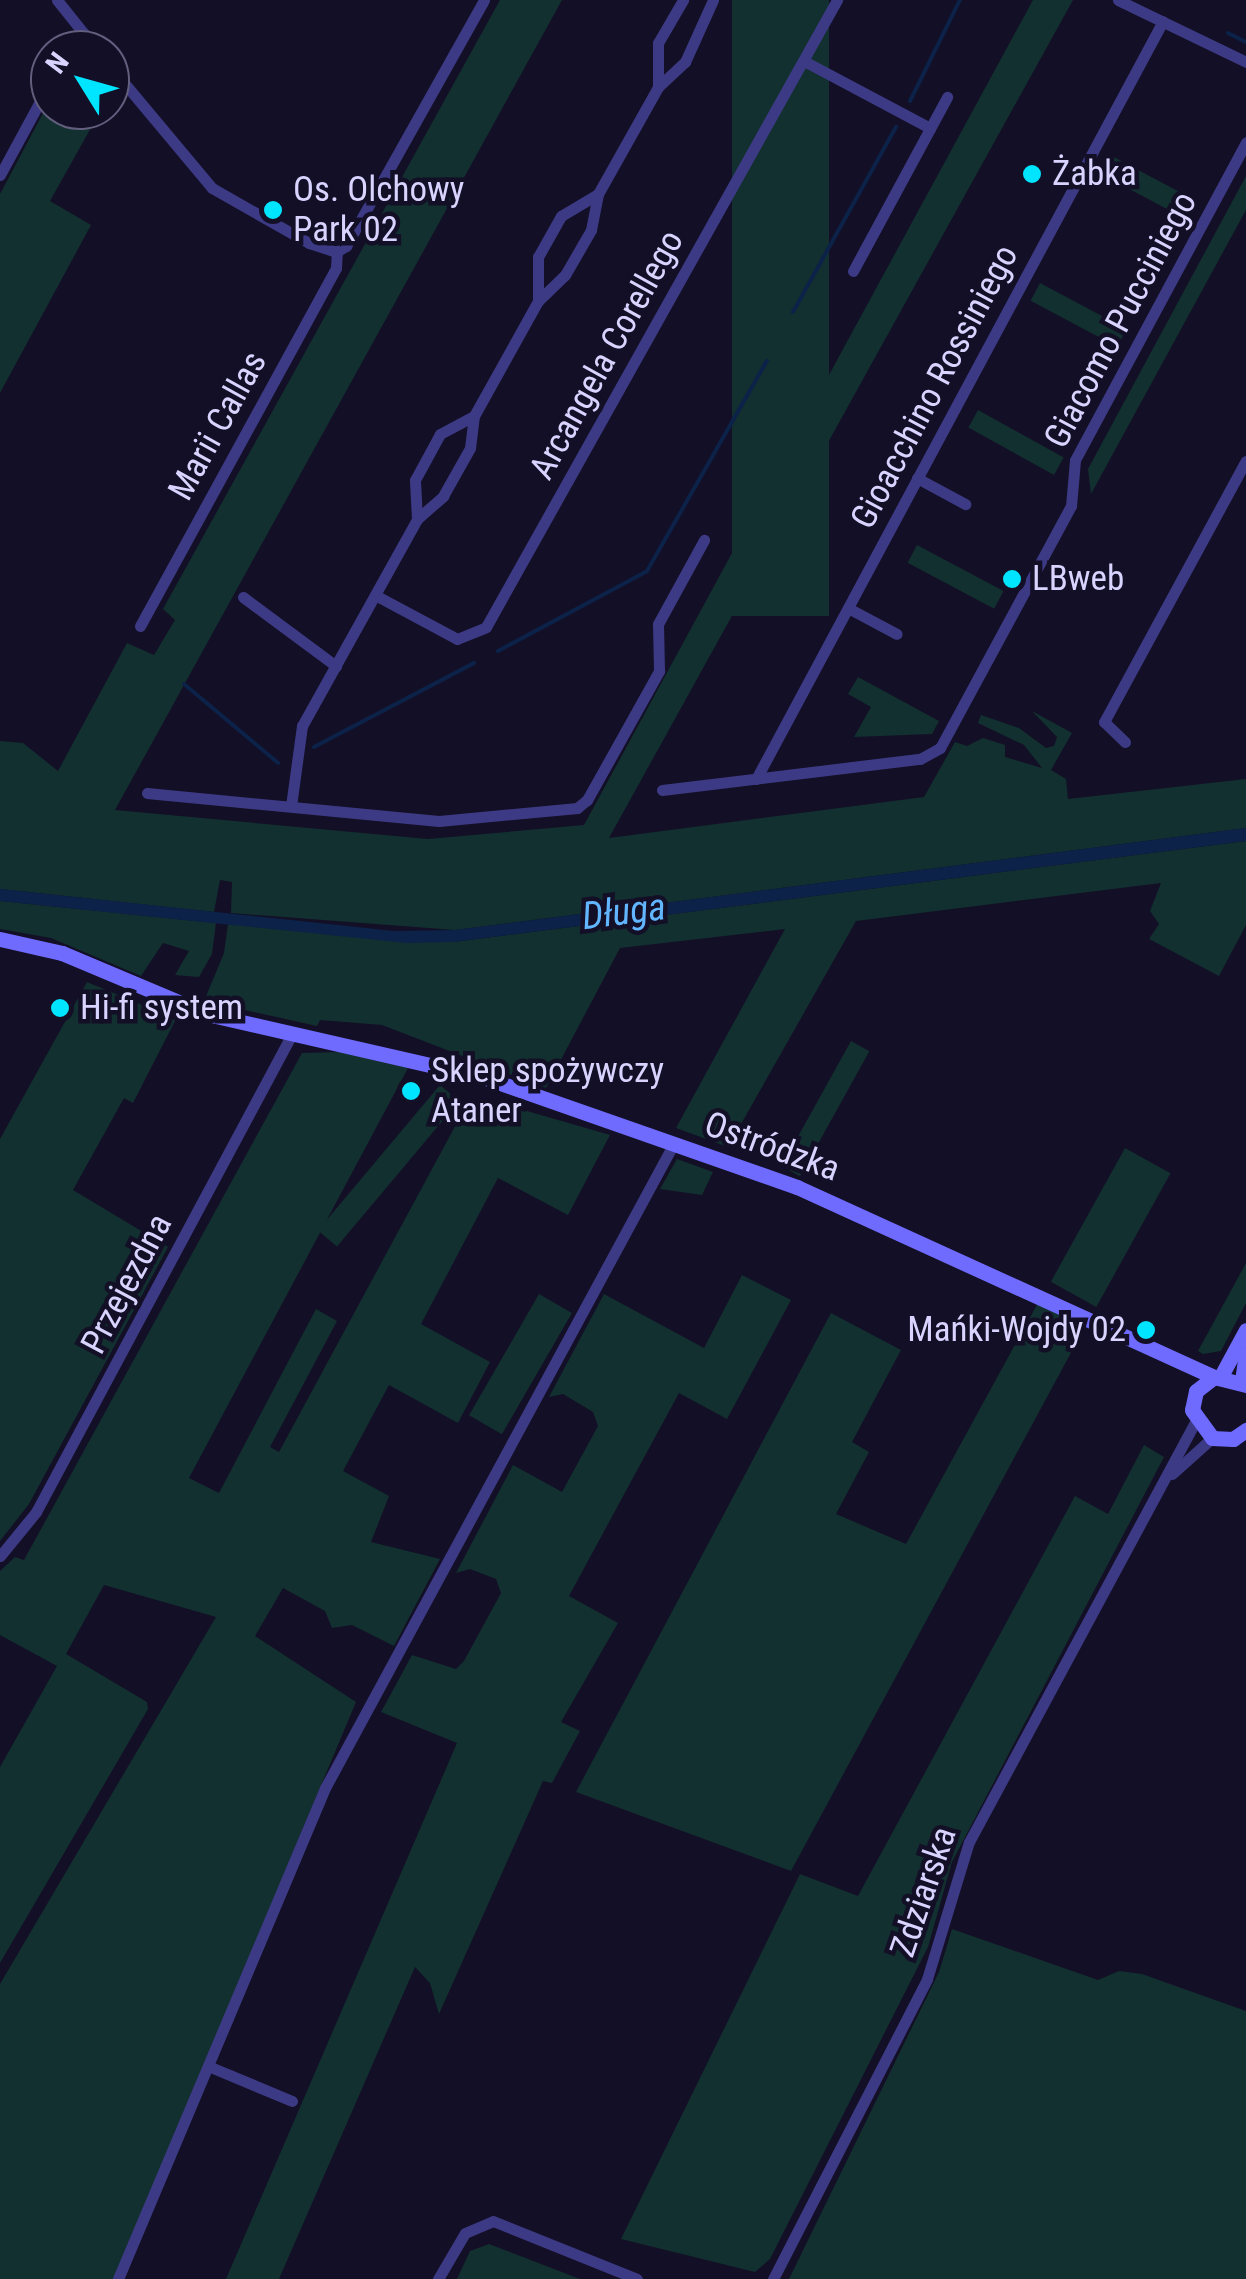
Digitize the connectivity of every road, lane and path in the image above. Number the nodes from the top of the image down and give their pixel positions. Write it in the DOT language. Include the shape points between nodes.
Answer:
graph roads {
  1 [pos="57,0"];
  2 [pos="484,0"];
  3 [pos="683,0"];
  4 [pos="713,0"];
  5 [pos="838,0"];
  6 [pos="1118,0"];
  7 [pos="1163,21"];
  8 [pos="81,30"];
  9 [pos="804,60"];
  10 [pos="1246,62"];
  11 [pos="658,87"];
  12 [pos="130,89"];
  13 [pos="947,98"];
  14 [pos="30,120"];
  15 [pos="930,128"];
  16 [pos="1246,142"];
  17 [pos="0,175"];
  18 [pos="598,194"];
  19 [pos="342,249"];
  20 [pos="853,270"];
  21 [pos="538,301"];
  22 [pos="474,416"];
  23 [pos="1246,461"];
  24 [pos="917,478"];
  25 [pos="965,504"];
  26 [pos="417,519"];
  27 [pos="704,540"];
  28 [pos="375,595"];
  29 [pos="244,597"];
  30 [pos="848,608"];
  31 [pos="140,626"];
  32 [pos="897,634"];
  33 [pos="336,666"];
  34 [pos="1126,742"];
  35 [pos="756,779"];
  36 [pos="662,790"];
  37 [pos="148,794"];
  38 [pos="291,806"];
  39 [pos="0,939"];
  40 [pos="293,1032"];
  41 [pos="674,1143"];
  42 [pos="1246,1330"];
  43 [pos="1164,1352"];
  44 [pos="1246,1354"];
  45 [pos="1218,1377"];
  46 [pos="1244,1383"];
  47 [pos="1196,1391"];
  48 [pos="1195,1423"];
  49 [pos="1246,1430"];
  50 [pos="1212,1438"];
  51 [pos="1170,1477"];
  52 [pos="0,1556"];
  53 [pos="208,2066"];
  54 [pos="292,2101"];
  55 [pos="118,2279"];
  56 [pos="438,2279"];
  57 [pos="638,2279"];
  58 [pos="773,2279"];
  1 -- 8 [label="street"];
  2 -- 19 [label="street, Marii Callas"];
  3 -- 11 [label="street" via="658,43"];
  4 -- 11 [label="street" via="685,62"];
  5 -- 9 [label="street, Arcangela Corellego"];
  6 -- 7 [label="street"];
  7 -- 10 [label="street"];
  7 -- 24 [label="street, Gioacchino Rossiniego"];
  9 -- 15 [label="street"];
  9 -- 28 [label="street, Arcangela Corellego" via="486,628 457,639"];
  11 -- 18 [label="street"];
  12 -- 19 [label="street" via="219,193 324,252"];
  13 -- 15 [label="street"];
  14 -- 17 [label="street"];
  15 -- 20 [label="street"];
  16 -- 35 [label="street, Giacomo Pucciniego" via="1075,460 1070,506 947,739 920,759"];
  18 -- 21 [label="street" via="591,230 565,275"];
  18 -- 21 [label="street" via="561,216 538,257"];
  19 -- 31 [label="street, Marii Callas"];
  21 -- 22 [label="street"];
  22 -- 26 [label="street" via="470,448 443,496"];
  22 -- 26 [label="street" via="440,434 415,480"];
  23 -- 34 [label="street" via="1104,722"];
  24 -- 25 [label="street"];
  24 -- 30 [label="street, Gioacchino Rossiniego"];
  26 -- 28 [label="street"];
  27 -- 38 [label="street" via="658,624 659,670 588,800 576,808 439,821"];
  28 -- 33 [label="street"];
  29 -- 33 [label="street"];
  30 -- 32 [label="street"];
  30 -- 35 [label="street, Gioacchino Rossiniego"];
  33 -- 38 [label="street" via="298,735"];
  35 -- 36 [label="street"];
  37 -- 38 [label="street"];
  39 -- 40 [label="street, Ostródzka" via="80,959 207,1014"];
  40 -- 41 [label="street, Ostródzka" via="454,1068"];
  40 -- 52 [label="street, Przejezdna" via="36,1512"];
  41 -- 43 [label="street, Ostródzka" via="888,1224"];
  41 -- 53 [label="street" via="325,1788"];
  42 -- 45 [label="street"];
  43 -- 45 [label="street, Ostródzka"];
  43 -- 47 [label="street, Ostródzka"];
  44 -- 46 [label="street"];
  45 -- 46 [label="street, Ostródzka"];
  45 -- 47 [label="street"];
  47 -- 48 [label="street"];
  48 -- 50 [label="street"];
  48 -- 51 [label="street, Zdziarska"];
  49 -- 50 [label="street"];
  50 -- 51 [label="street, Zdziarska"];
  51 -- 58 [label="street, Zdziarska" via="969,1842 927,1979"];
  53 -- 54 [label="street"];
  53 -- 55 [label="street"];
  56 -- 57 [label="street" via="465,2233 493,2221"];
}
